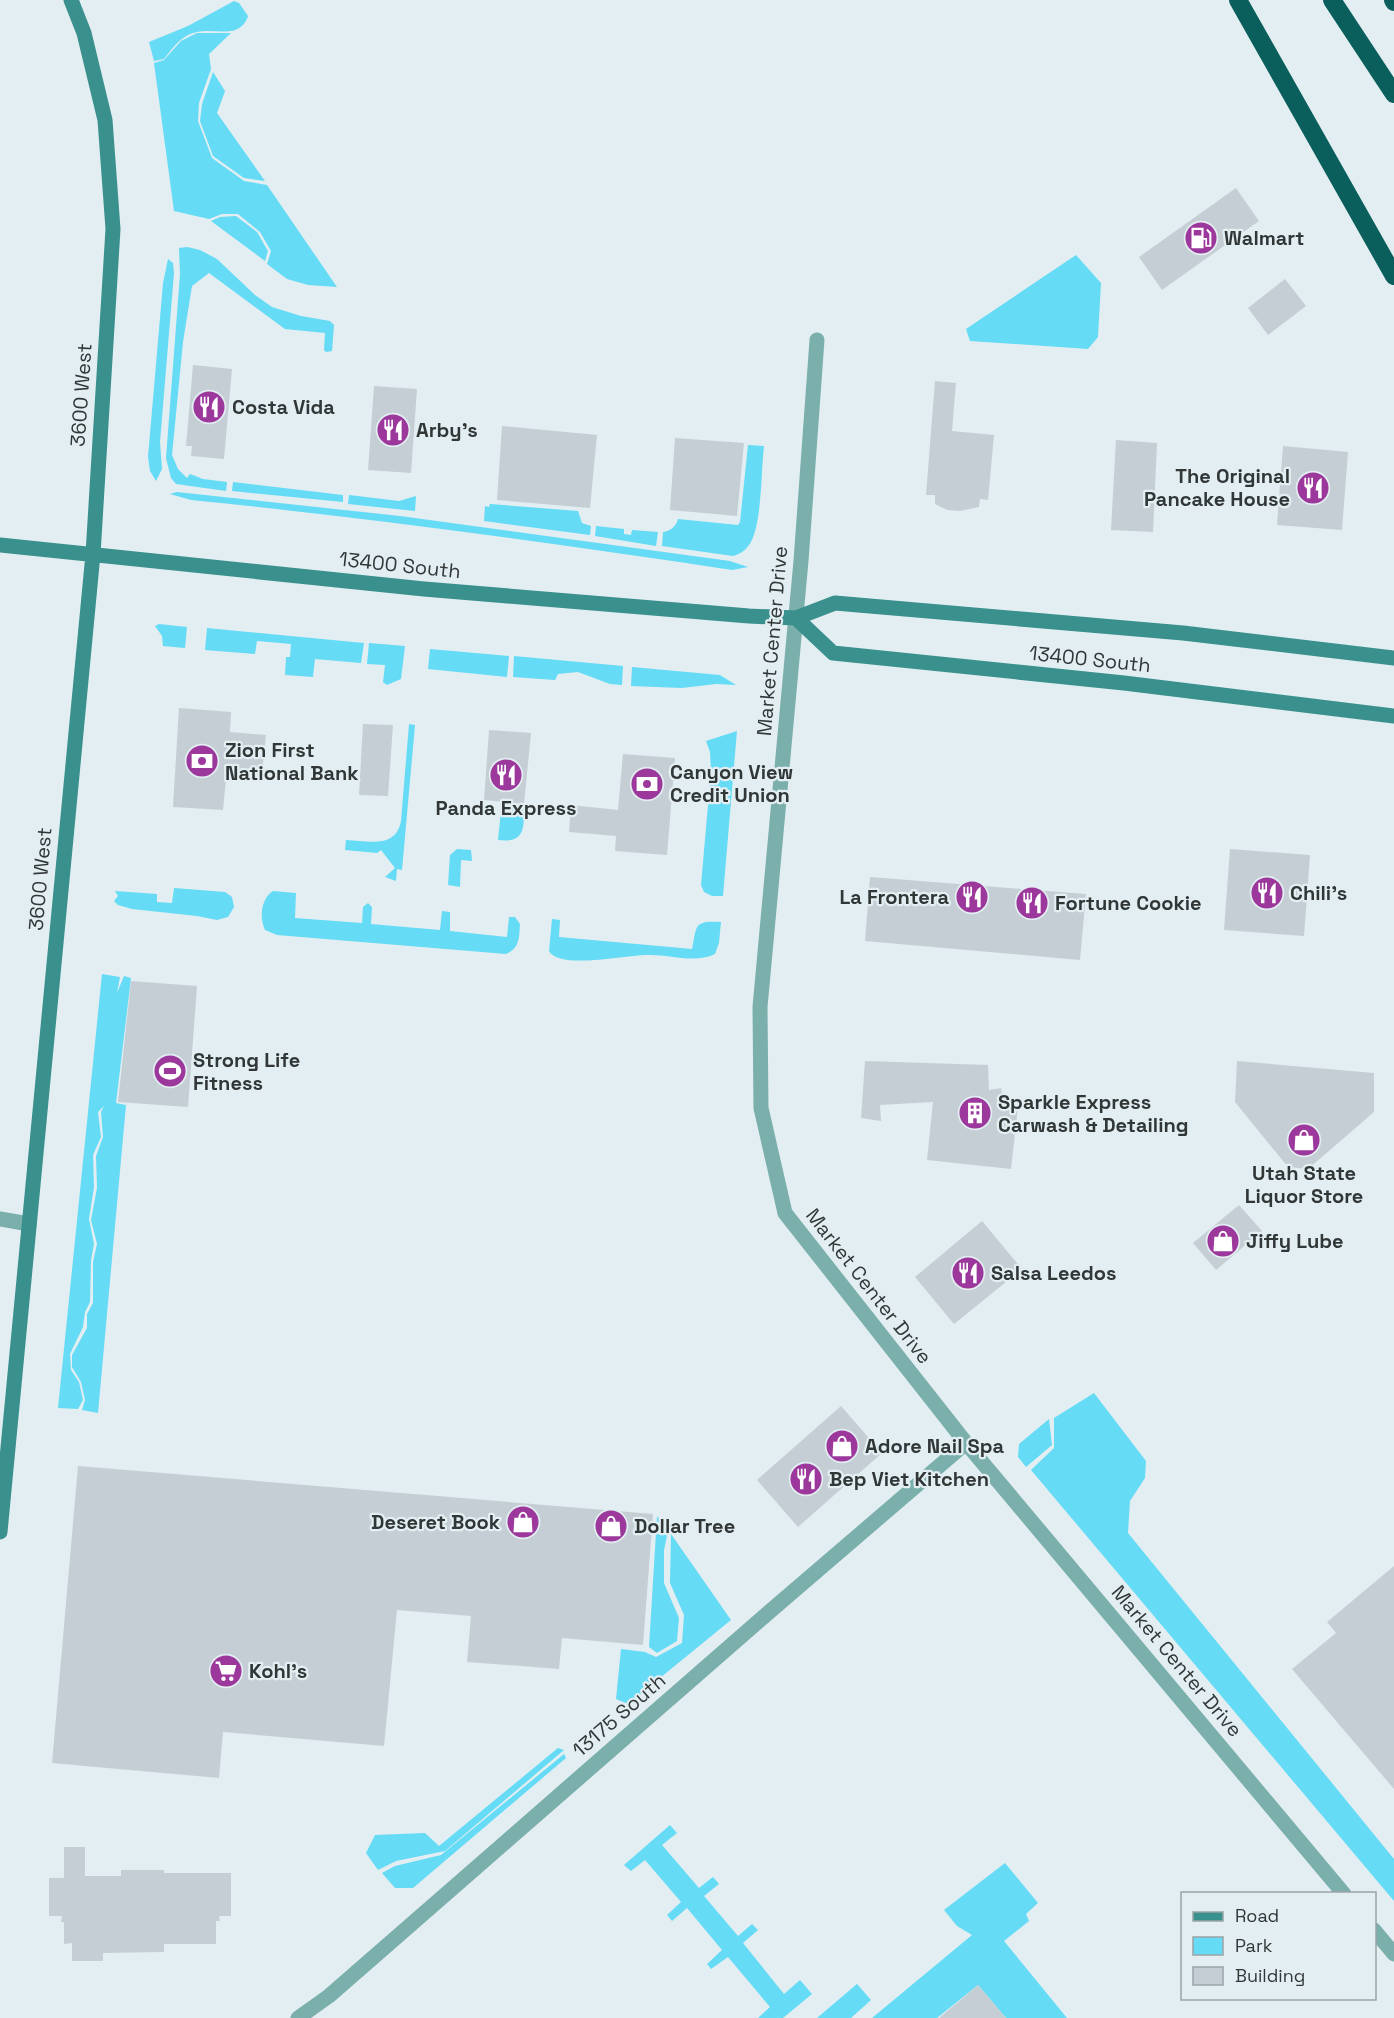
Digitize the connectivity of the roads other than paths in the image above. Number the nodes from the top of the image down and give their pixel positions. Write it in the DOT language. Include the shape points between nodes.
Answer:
graph roads {
  1 [pos="71,0"];
  2 [pos="1238,0"];
  3 [pos="1332,0"];
  4 [pos="1394,94"];
  5 [pos="1394,276"];
  6 [pos="817,340"];
  7 [pos="0,545"];
  8 [pos="93,554"];
  9 [pos="796,618"];
  10 [pos="1394,658"];
  11 [pos="1394,716"];
  12 [pos="0,1219"];
  13 [pos="29,1224"];
  14 [pos="966,1443"];
  15 [pos="0,1524"];
  16 [pos="1343,1892"];
  17 [pos="1376,1932"];
  18 [pos="1394,1954"];
  19 [pos="298,2018"];
  1 -- 8 [label="main road, 3600 West" via="84,33 105,120 113,229"];
  2 -- 5 [label="highway"];
  3 -- 4 [label="highway"];
  6 -- 9 [label="street, Market Center Drive"];
  7 -- 8 [label="main road, 13400 South"];
  8 -- 9 [label="main road, 13400 South" via="424,589"];
  8 -- 13 [label="main road, 3600 West"];
  9 -- 10 [label="main road, 13400 South" via="835,603 1183,633"];
  9 -- 11 [label="main road, 13400 South" via="834,653"];
  9 -- 14 [label="street, Market Center Drive" via="760,1007 761,1108 785,1213"];
  12 -- 13 [label="street"];
  13 -- 15 [label="main road, 3600 West"];
  14 -- 16 [label="street, Market Center Drive"];
  14 -- 19 [label="street, 13175 South" via="329,1996"];
  17 -- 18 [label="street"];
}
